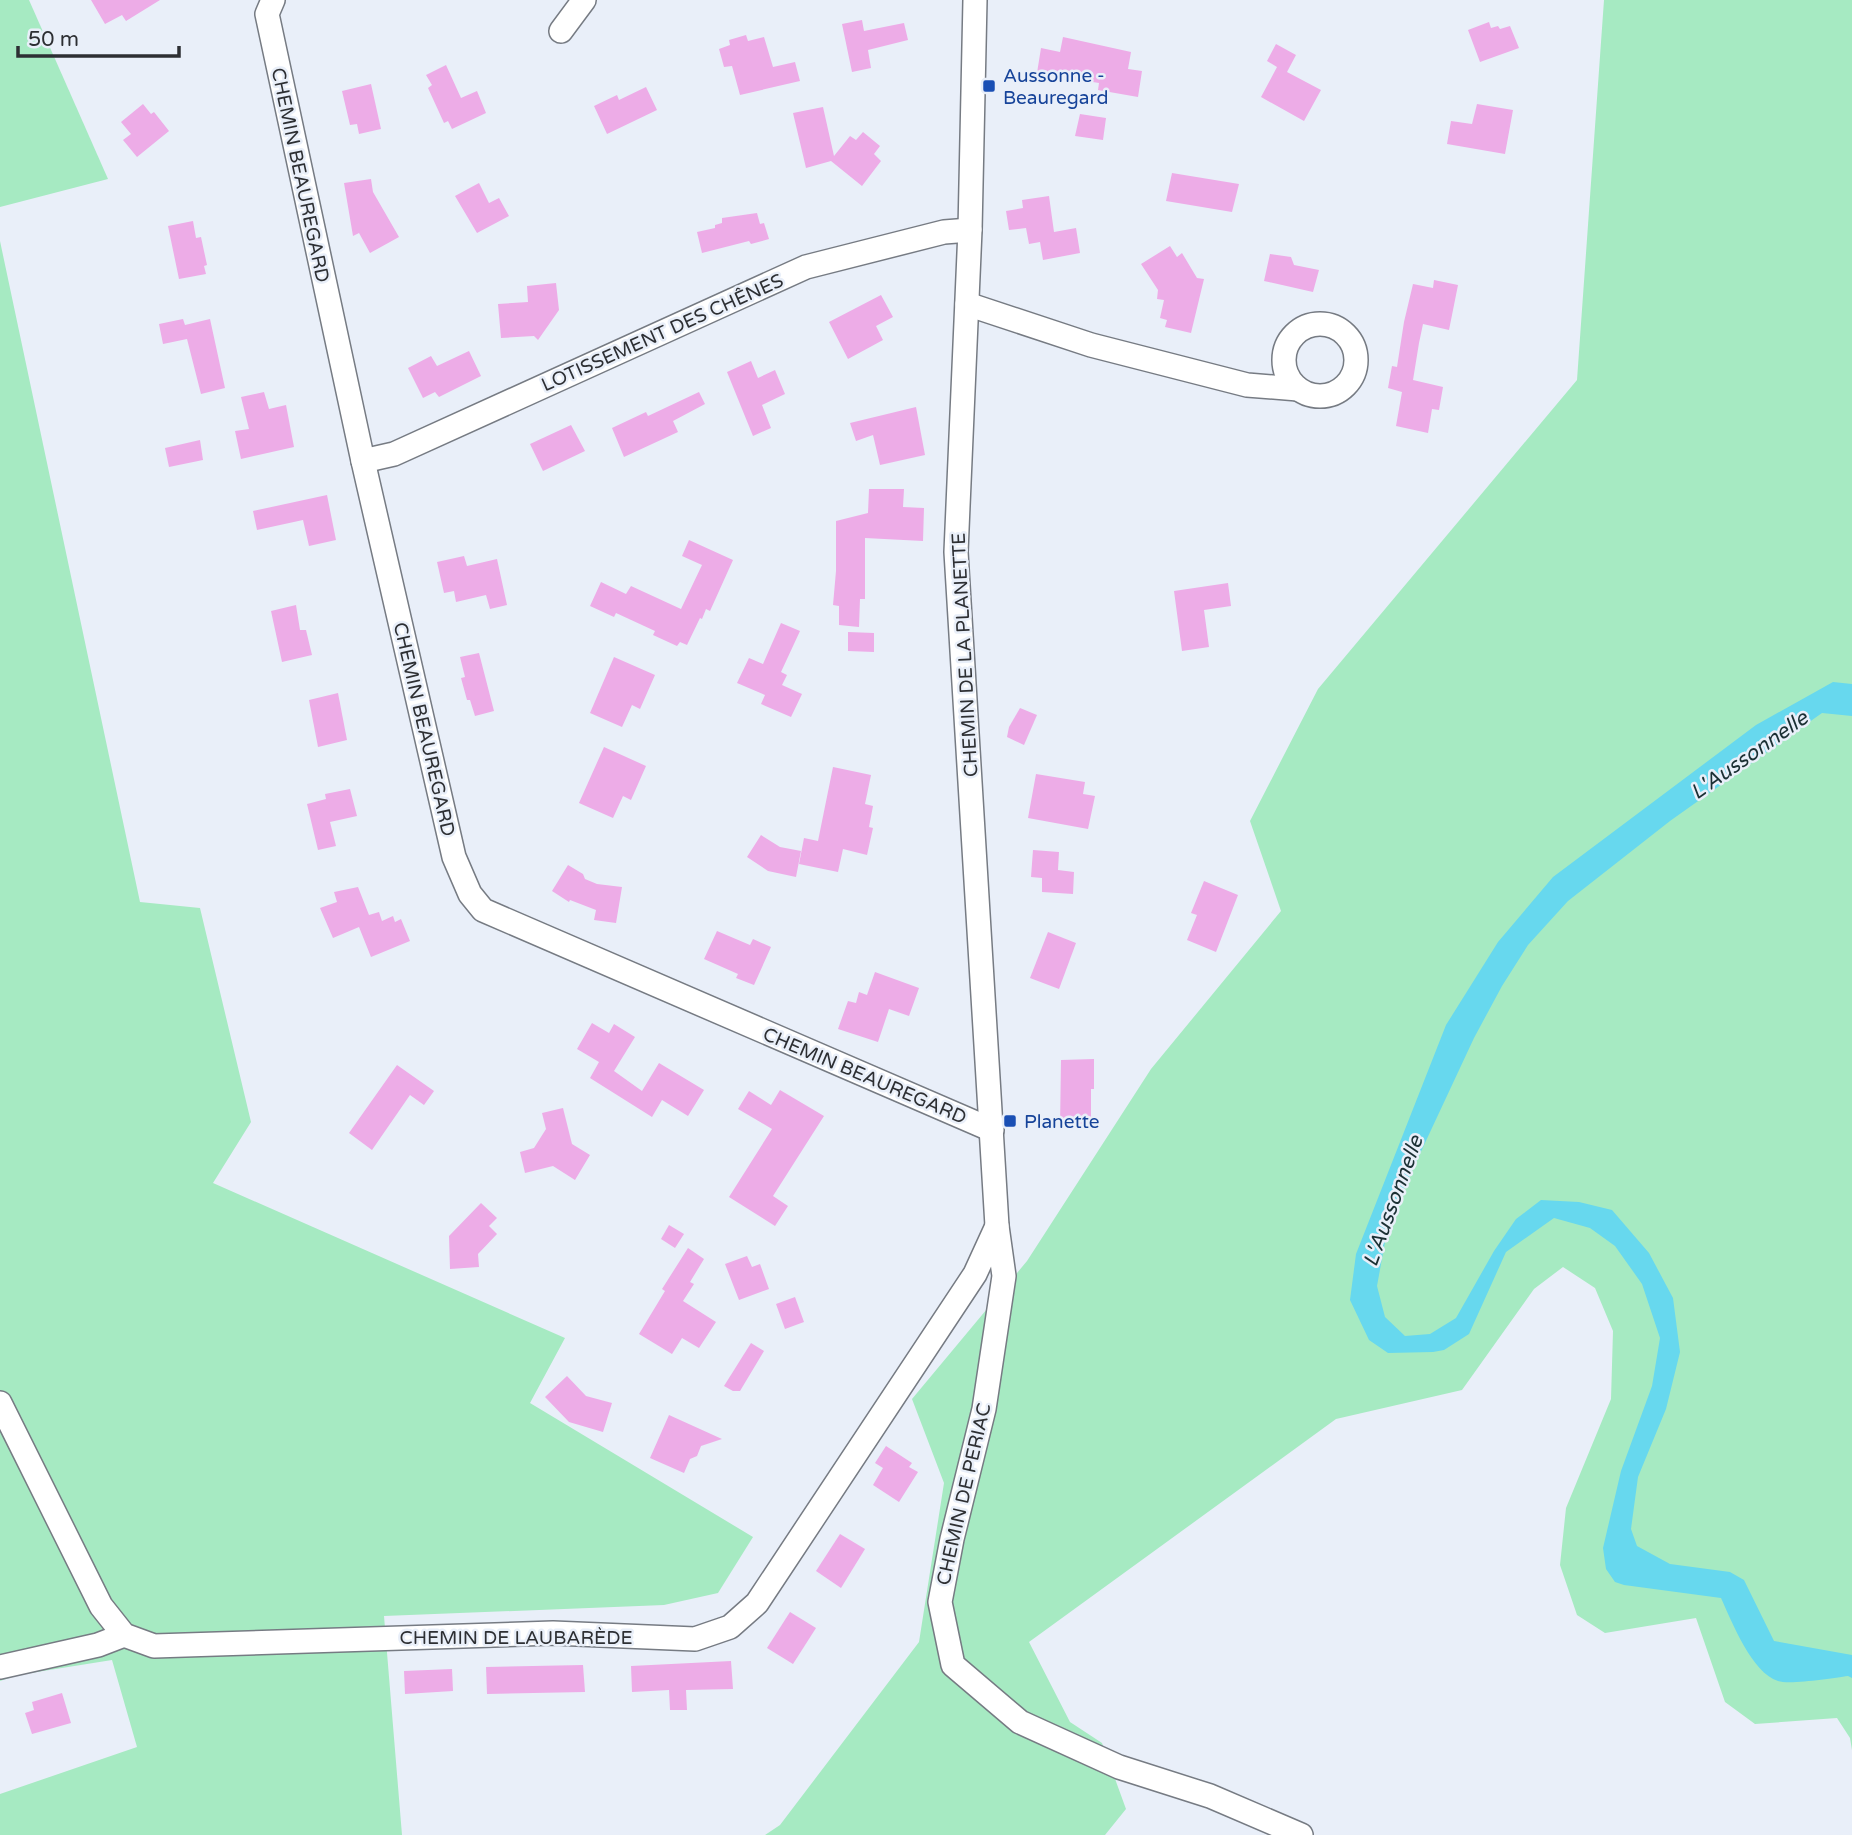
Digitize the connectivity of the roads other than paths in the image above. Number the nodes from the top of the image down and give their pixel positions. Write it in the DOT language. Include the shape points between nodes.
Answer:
graph roads {
  1 [pos="273,0"];
  2 [pos="584,0"];
  3 [pos="975,0"];
  4 [pos="561,31"];
  5 [pos="970,230"];
  6 [pos="967,303"];
  7 [pos="1298,389"];
  8 [pos="363,461"];
  9 [pos="992,1130"];
  10 [pos="997,1226"];
  11 [pos="0,1403"];
  12 [pos="124,1635"];
  13 [pos="0,1667"];
  14 [pos="1301,1835"];
  1 -- 8 [label="street, CHEMIN BEAUREGARD" via="267,14"];
  2 -- 4 [label="street"];
  3 -- 5 [label="street, CHEMIN DE LA PLANETTE"];
  5 -- 6 [label="street, CHEMIN DE LA PLANETTE"];
  5 -- 8 [label="street, LOTISSEMENT DES CHÊNES" via="944,232 806,267 394,454"];
  6 -- 7 [label="street" via="1091,345 1247,384"];
  6 -- 9 [label="street, CHEMIN DE LA PLANETTE" via="956,552"];
  8 -- 9 [label="street, CHEMIN BEAUREGARD" via="454,857 470,894 483,910"];
  9 -- 10 [label="street, CHEMIN DE LA PLANETTE"];
  10 -- 12 [label="street, CHEMIN DE LAUBARÈDE" via="975,1275 779,1570 757,1603 730,1627 695,1639 553,1633 154,1646"];
  10 -- 14 [label="street, CHEMIN DE PERIAC" via="1004,1276 984,1409 940,1602 953,1665 1020,1722 1119,1768 1210,1796"];
  11 -- 12 [label="street" via="101,1606"];
  12 -- 13 [label="street"];
}
